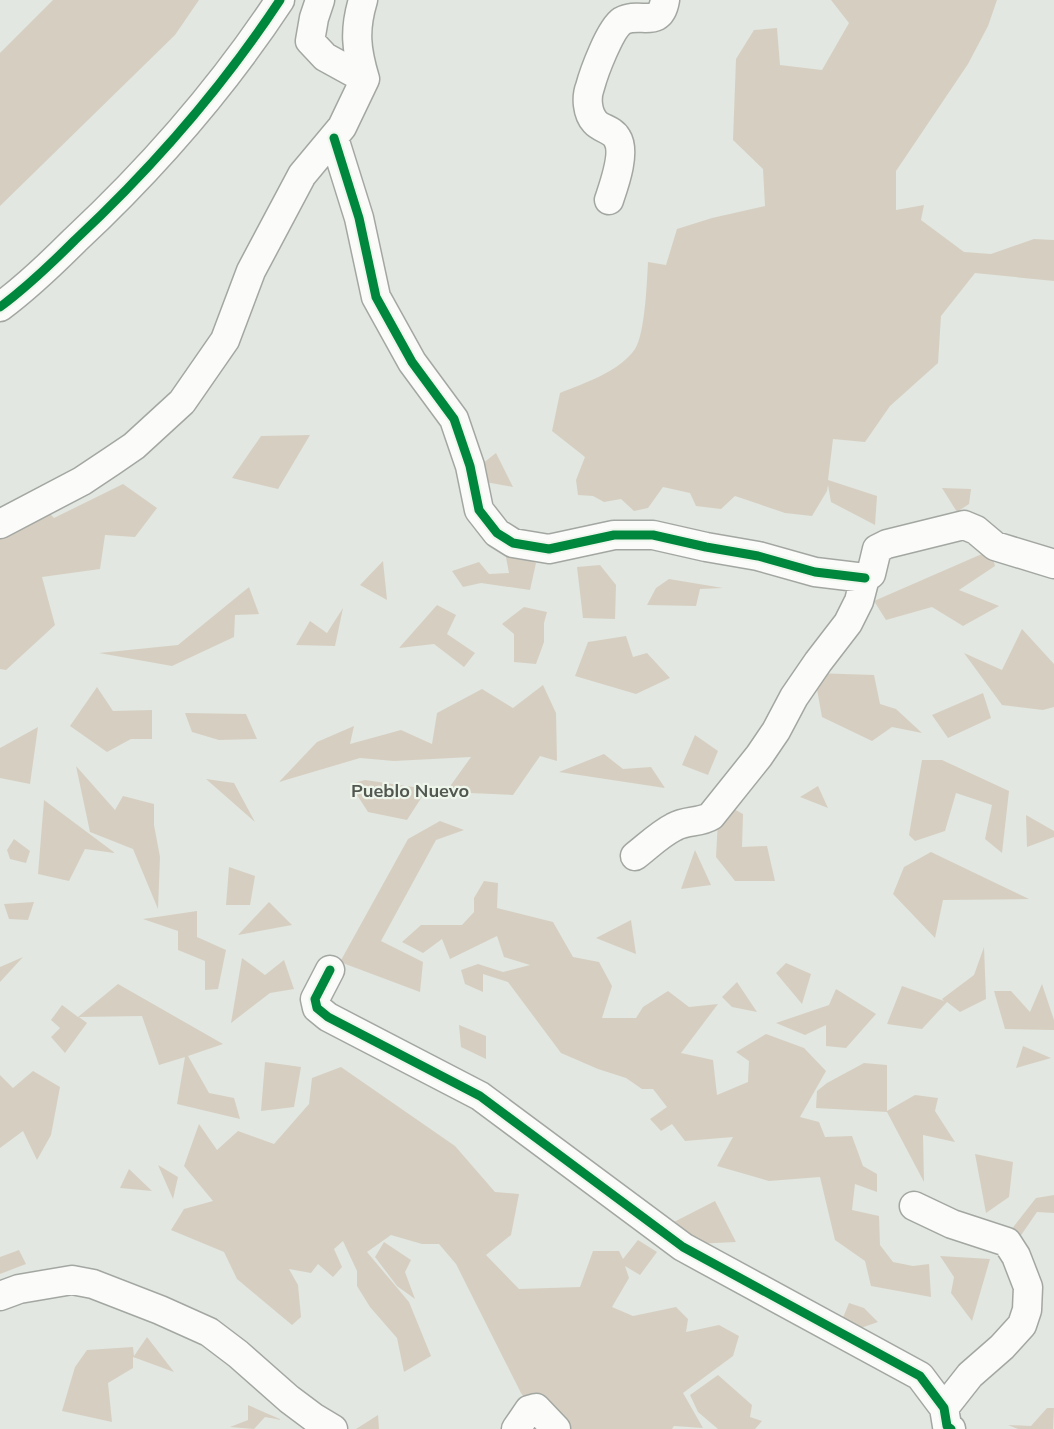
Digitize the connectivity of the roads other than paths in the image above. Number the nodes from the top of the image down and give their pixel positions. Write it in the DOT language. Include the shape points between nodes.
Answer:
graph roads {
  1 [pos="280,0"];
  2 [pos="320,0"];
  3 [pos="363,0"];
  4 [pos="665,0"];
  5 [pos="365,79"];
  6 [pos="334,138"];
  7 [pos="609,200"];
  8 [pos="0,307"];
  9 [pos="0,524"];
  10 [pos="1054,564"];
  11 [pos="865,578"];
  12 [pos="636,856"];
  13 [pos="330,970"];
  14 [pos="914,1206"];
  15 [pos="0,1296"];
  16 [pos="947,1418"];
  17 [pos="333,1429"];
  18 [pos="516,1429"];
  19 [pos="556,1429"];
  1 -- 8 [label="street" via="192,120 104,213"];
  2 -- 5 [label="street" via="310,41 325,57"];
  3 -- 5 [label="street" via="357,21 357,54"];
  4 -- 7 [label="street" via="659,15 620,22 605,45 589,89 588,110 595,123 618,139 620,156"];
  5 -- 6 [label="street"];
  6 -- 9 [label="street" via="302,176 251,272 225,340 182,402 112,461"];
  6 -- 11 [label="street" via="359,218 376,297 412,362 454,418 471,466 479,510 497,533 513,543 549,549 614,535 653,534 815,572"];
  10 -- 11 [label="street" via="995,546 964,525 887,544 878,549 871,574"];
  11 -- 12 [label="street" via="848,623 794,697 759,756 711,816 674,827"];
  13 -- 16 [label="street" via="315,999 317,1008 328,1017 480,1096 683,1248 920,1376"];
  14 -- 16 [label="street" via="952,1224 1007,1242 1028,1287 1022,1325 970,1375"];
  15 -- 17 [label="street" via="72,1280 160,1310 209,1332 289,1399"];
  18 -- 19 [label="street" via="529,1410 536,1408"];
}
